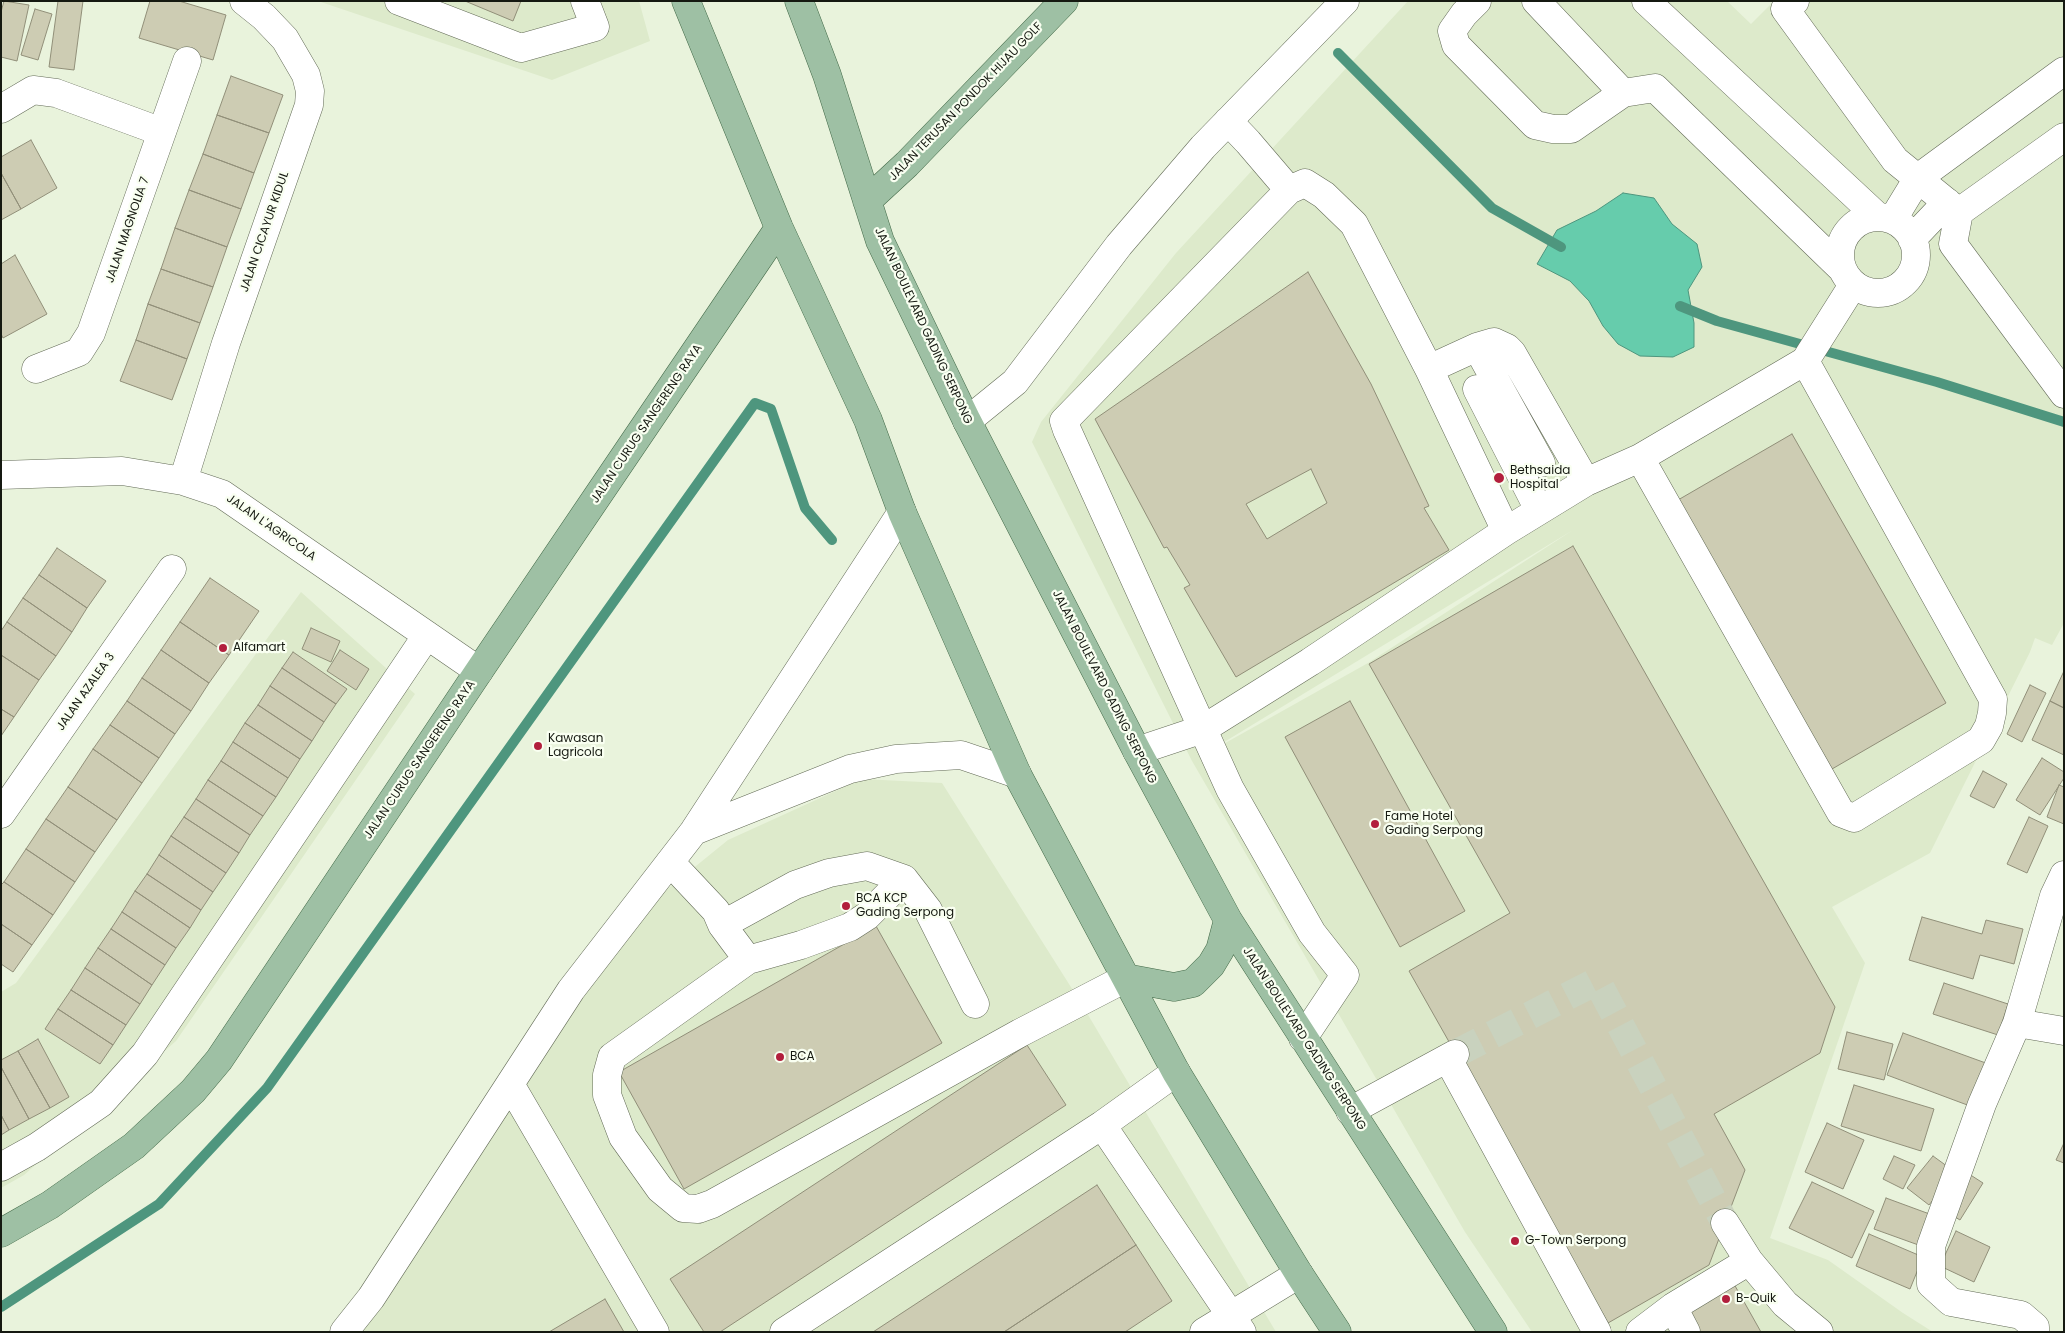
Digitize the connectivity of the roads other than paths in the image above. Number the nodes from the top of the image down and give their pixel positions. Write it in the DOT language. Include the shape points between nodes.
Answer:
graph roads {
  1 [pos="244,1"];
  2 [pos="399,1"];
  3 [pos="585,1"];
  4 [pos="686,1"];
  5 [pos="799,1"];
  6 [pos="1064,1"];
  7 [pos="1344,1"];
  8 [pos="1477,1"];
  9 [pos="1536,1"];
  10 [pos="1646,1"];
  11 [pos="1795,1"];
  12 [pos="187,61"];
  13 [pos="2064,71"];
  14 [pos="1623,92"];
  15 [pos="1,108"];
  16 [pos="1228,121"];
  17 [pos="162,132"];
  18 [pos="2064,137"];
  19 [pos="1918,178"];
  20 [pos="1289,190"];
  21 [pos="867,201"];
  22 [pos="1953,207"];
  23 [pos="1885,217"];
  24 [pos="779,228"];
  25 [pos="1912,239"];
  26 [pos="1847,277"];
  27 [pos="1478,347"];
  28 [pos="1805,361"];
  29 [pos="36,368"];
  30 [pos="1430,369"];
  31 [pos="1477,389"];
  32 [pos="2064,394"];
  33 [pos="967,421"];
  34 [pos="1640,458"];
  35 [pos="1541,463"];
  36 [pos="1,475"];
  37 [pos="183,481"];
  38 [pos="1586,482"];
  39 [pos="1539,510"];
  40 [pos="902,512"];
  41 [pos="1506,531"];
  42 [pos="172,569"];
  43 [pos="427,635"];
  44 [pos="479,672"];
  45 [pos="1203,729"];
  46 [pos="1137,751"];
  47 [pos="1017,774"];
  48 [pos="1,814"];
  49 [pos="694,831"];
  50 [pos="670,862"];
  51 [pos="2064,875"];
  52 [pos="904,879"];
  53 [pos="1228,920"];
  54 [pos="722,925"];
  55 [pos="748,960"];
  56 [pos="1126,978"];
  57 [pos="976,1004"];
  58 [pos="2016,1023"];
  59 [pos="2064,1031"];
  60 [pos="1303,1038"];
  61 [pos="1176,1072"];
  62 [pos="510,1084"];
  63 [pos="1350,1111"];
  64 [pos="1102,1125"];
  65 [pos="1,1167"];
  66 [pos="1725,1223"];
  67 [pos="1,1233"];
  68 [pos="1749,1262"];
  69 [pos="1298,1274"];
  70 [pos="1785,1304"];
  71 [pos="1673,1307"];
  72 [pos="1236,1323"];
  73 [pos="344,1332"];
  74 [pos="655,1332"];
  75 [pos="784,1332"];
  76 [pos="1204,1332"];
  77 [pos="1337,1332"];
  78 [pos="1492,1332"];
  79 [pos="1597,1332"];
  80 [pos="1640,1332"];
  81 [pos="1686,1332"];
  82 [pos="1799,1332"];
  83 [pos="1819,1332"];
  84 [pos="2035,1332"];
  1 -- 37 [label="street, JALAN CICAYUR KIDUL" via="286,39 306,75 309,105 226,344"];
  2 -- 3 [label="street" via="521,48 595,27"];
  4 -- 24 [label="main road"];
  5 -- 21 [label="main road, JALAN BOULEVARD GADING SERPONG" via="827,75"];
  6 -- 21 [label="main road, JALAN TERUSAN PONDOK HIJAU GOLF" via="907,164"];
  7 -- 16 [label="street"];
  8 -- 14 [label="street" via="1452,31 1456,45 1535,125 1572,129"];
  9 -- 14 [label="street"];
  10 -- 23 [label="street"];
  11 -- 19 [label="street" via="1785,9 1896,160"];
  12 -- 17 [label="street, JALAN MAGNOLIA 7"];
  13 -- 19 [label="street"];
  14 -- 26 [label="street" via="1655,88"];
  15 -- 17 [label="street" via="33,90 56,93"];
  16 -- 20 [label="street"];
  16 -- 33 [label="street" via="1119,245 1015,382"];
  17 -- 29 [label="street, JALAN MAGNOLIA 7" via="91,333 79,352"];
  18 -- 22 [label="street"];
  19 -- 22 [label="street"];
  19 -- 23 [label="street"];
  20 -- 30 [label="street" via="1305,184 1324,195 1354,224"];
  20 -- 45 [label="street" via="1064,421"];
  21 -- 33 [label="main road, JALAN BOULEVARD GADING SERPONG" via="880,241"];
  22 -- 25 [label="street"];
  22 -- 32 [label="street" via="1953,244"];
  23 -- 25 [label="street" via="1907,228"];
  23 -- 26 [label="street" via="1853,225 1840,246"];
  24 -- 40 [label="main road" via="868,420"];
  24 -- 44 [label="main road, JALAN CURUG SANGERENG RAYA"];
  25 -- 26 [label="street" via="1918,250 1914,273 1897,290 1874,295"];
  26 -- 28 [label="street" via="1827,327"];
  27 -- 30 [label="street"];
  27 -- 35 [label="street"];
  27 -- 38 [label="street" via="1494,342 1512,353"];
  28 -- 34 [label="street"];
  28 -- 34 [label="street" via="1993,698 1989,726 1981,740 1854,818 1841,814"];
  30 -- 41 [label="street"];
  31 -- 39 [label="street"];
  33 -- 46 [label="main road, JALAN BOULEVARD GADING SERPONG"];
  34 -- 38 [label="street"];
  36 -- 37 [label="street, JALAN L'AGRICOLA" via="122,471"];
  37 -- 43 [label="street, JALAN L'AGRICOLA" via="222,494"];
  38 -- 39 [label="street"];
  39 -- 41 [label="street"];
  40 -- 47 [label="main road"];
  40 -- 49 [label="street"];
  41 -- 45 [label="street" via="1318,657"];
  42 -- 48 [label="street, JALAN AZALEA 3"];
  43 -- 44 [label="street, JALAN L'AGRICOLA"];
  43 -- 65 [label="street" via="145,1054 101,1103 37,1147"];
  44 -- 67 [label="main road, JALAN CURUG SANGERENG RAYA" via="219,1060 193,1091 134,1146 50,1205"];
  45 -- 46 [label="street"];
  45 -- 60 [label="street" via="1230,789 1312,933 1345,974"];
  46 -- 53 [label="main road, JALAN BOULEVARD GADING SERPONG"];
  47 -- 49 [label="street" via="961,755 896,759 850,769"];
  47 -- 56 [label="main road"];
  49 -- 50 [label="street"];
  50 -- 54 [label="street" via="716,911"];
  50 -- 62 [label="street" via="571,990"];
  51 -- 58 [label="street" via="2054,896"];
  52 -- 54 [label="street" via="867,866 829,873 795,885"];
  52 -- 55 [label="street" via="867,916 850,927"];
  52 -- 57 [label="street" via="928,910"];
  53 -- 56 [label="main road" via="1220,950 1211,965 1193,983 1174,987"];
  53 -- 60 [label="main road, JALAN BOULEVARD GADING SERPONG"];
  54 -- 55 [label="street"];
  55 -- 56 [label="street" via="612,1057 607,1074 607,1095 622,1137 660,1189 683,1208 698,1209 712,1204 1020,1033"];
  56 -- 61 [label="main road"];
  58 -- 59 [label="street"];
  58 -- 84 [label="street" via="1982,1104 1931,1246 1931,1284 1951,1302 2021,1315 2035,1327"];
  60 -- 63 [label="main road, JALAN BOULEVARD GADING SERPONG"];
  61 -- 64 [label="street"];
  61 -- 69 [label="main road"];
  62 -- 73 [label="street" via="371,1298"];
  62 -- 74 [label="street"];
  63 -- 78 [label="main road, JALAN BOULEVARD GADING SERPONG"];
  63 -- 79 [label="street" via="1451,1056"];
  64 -- 72 [label="street"];
  64 -- 75 [label="street"];
  66 -- 68 [label="street"];
  68 -- 70 [label="street"];
  68 -- 71 [label="street"];
  69 -- 72 [label="street"];
  69 -- 77 [label="main road"];
  70 -- 82 [label="street"];
  70 -- 83 [label="street"];
  71 -- 80 [label="street"];
  71 -- 81 [label="street"];
  72 -- 76 [label="street"];
}
